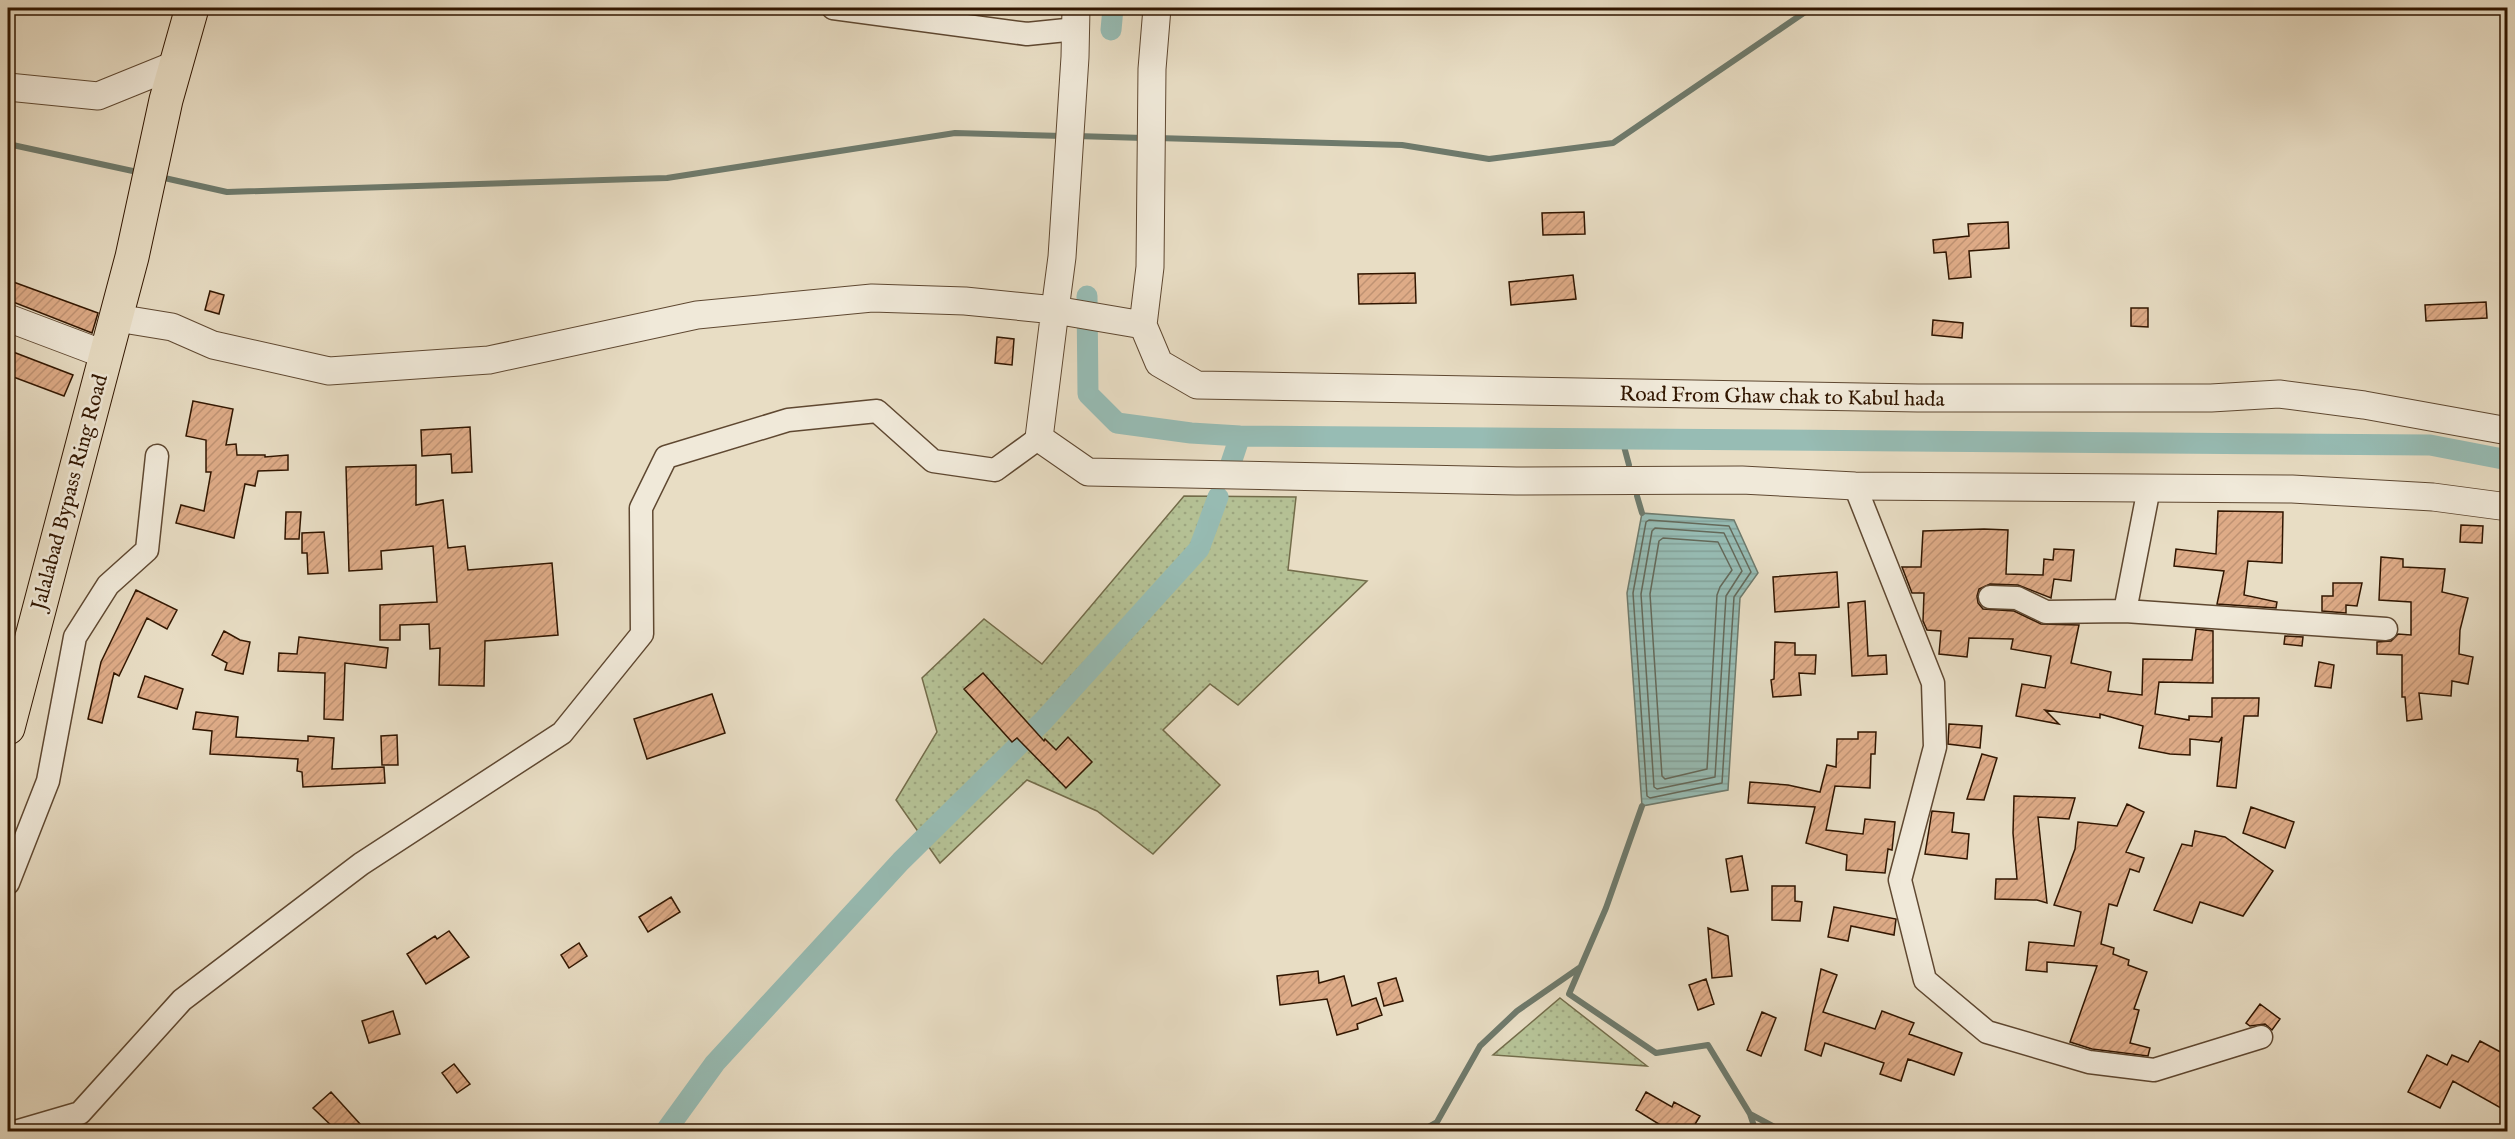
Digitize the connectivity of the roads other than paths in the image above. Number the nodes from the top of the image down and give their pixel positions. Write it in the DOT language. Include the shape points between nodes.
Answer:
graph roads {
  1 [pos="192,8"];
  2 [pos="832,8"];
  3 [pos="1157,8"];
  4 [pos="1076,18"];
  5 [pos="177,64"];
  6 [pos="8,87"];
  7 [pos="1061,310"];
  8 [pos="8,318"];
  9 [pos="117,318"];
  10 [pos="1134,323"];
  11 [pos="106,355"];
  12 [pos="2508,431"];
  13 [pos="1039,438"];
  14 [pos="157,456"];
  15 [pos="1855,486"];
  16 [pos="2149,488"];
  17 [pos="2508,507"];
  18 [pos="1990,597"];
  19 [pos="2126,611"];
  20 [pos="2386,629"];
  21 [pos="8,728"];
  22 [pos="8,883"];
  23 [pos="2260,1036"];
  24 [pos="8,1128"];
  25 [pos="14,1131"];
  1 -- 5 [label="highway, Jalalabad Bypass Ring Road"];
  2 -- 4 [label="street" via="1027,34"];
  3 -- 10 [label="street, Road From Ghaw chak to Kabul hada" via="1152,69 1150,267"];
  4 -- 7 [label="street"];
  5 -- 6 [label="street" via="98,96"];
  5 -- 9 [label="highway, Jalalabad Bypass Ring Road"];
  7 -- 9 [label="street" via="872,298 697,315 489,360 329,371 213,345 172,327"];
  7 -- 10 [label="street"];
  7 -- 13 [label="street"];
  8 -- 11 [label="street"];
  9 -- 11 [label="highway, Jalalabad Bypass Ring Road"];
  10 -- 12 [label="street, Road From Ghaw chak to Kabul hada" via="1159,363 1197,385 1918,398 2211,398 2279,394"];
  11 -- 21 [label="highway, Jalalabad Bypass Ring Road"];
  13 -- 15 [label="street" via="1088,472 1516,481 1742,480"];
  13 -- 25 [label="street" via="995,470 933,461 877,411 788,420 666,458 641,508 642,634 562,733 362,864 182,1000 80,1113"];
  14 -- 22 [label="street" via="147,550 108,585 75,637 48,781"];
  15 -- 16 [label="street"];
  15 -- 23 [label="street" via="1933,683 1935,747 1900,880 1925,980 1987,1032 2089,1062 2154,1070"];
  16 -- 17 [label="street" via="2292,489 2433,497"];
  16 -- 19 [label="street"];
  18 -- 19 [label="street" via="2017,598 2046,612"];
  19 -- 20 [label="street"];
  24 -- 25 [label="street"];
}
